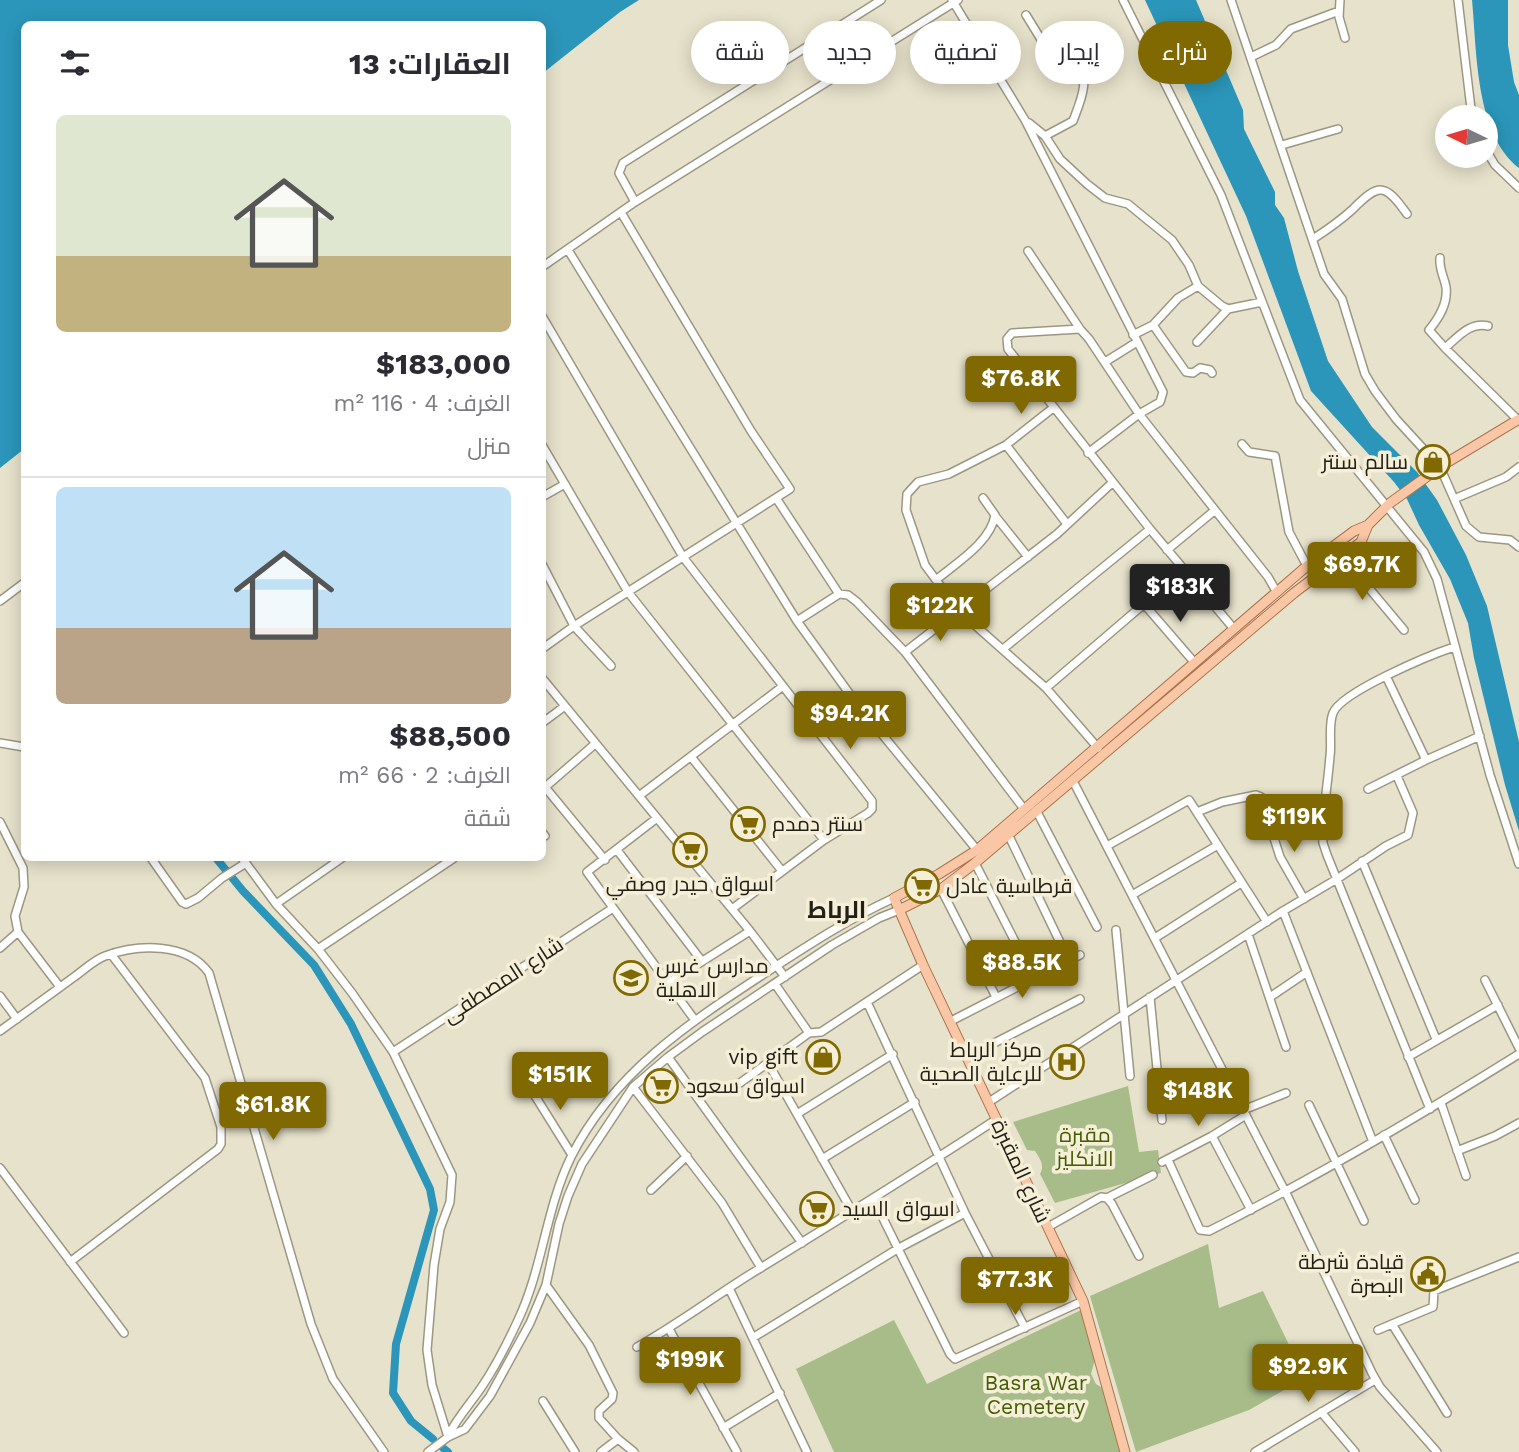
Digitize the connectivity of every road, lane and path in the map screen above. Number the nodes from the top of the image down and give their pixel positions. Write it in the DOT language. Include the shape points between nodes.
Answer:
graph roads {
  1 [pos="881,0"];
  2 [pos="1123,0"];
  3 [pos="1231,0"];
  4 [pos="1340,0"];
  5 [pos="1458,0"];
  6 [pos="955,1"];
  7 [pos="1339,11"];
  8 [pos="1026,15"];
  9 [pos="1345,38"];
  10 [pos="1251,57"];
  11 [pos="1471,105"];
  12 [pos="1026,120"];
  13 [pos="1338,129"];
  14 [pos="1045,136"];
  15 [pos="1282,145"];
  16 [pos="1498,168"];
  17 [pos="1519,188"];
  18 [pos="635,202"];
  19 [pos="622,214"];
  20 [pos="1407,214"];
  21 [pos="1313,239"];
  22 [pos="568,250"];
  23 [pos="1028,251"];
  24 [pos="1440,258"];
  25 [pos="546,264"];
  26 [pos="1198,286"];
  27 [pos="1262,302"];
  28 [pos="1228,309"];
  29 [pos="546,323"];
  30 [pos="1153,325"];
  31 [pos="1488,326"];
  32 [pos="1080,329"];
  33 [pos="1135,339"];
  34 [pos="1197,342"];
  35 [pos="1445,348"];
  36 [pos="1105,362"];
  37 [pos="1212,373"];
  38 [pos="1053,408"];
  39 [pos="1139,414"];
  40 [pos="1518,419"];
  41 [pos="1242,444"];
  42 [pos="1006,445"];
  43 [pos="546,452"];
  44 [pos="1088,453"];
  45 [pos="1519,467"];
  46 [pos="1438,469"];
  47 [pos="1112,483"];
  48 [pos="565,484"];
  49 [pos="546,496"];
  50 [pos="776,498"];
  51 [pos="983,498"];
  52 [pos="1454,499"];
  53 [pos="1388,505"];
  54 [pos="1214,511"];
  55 [pos="996,517"];
  56 [pos="736,524"];
  57 [pos="1067,524"];
  58 [pos="1368,525"];
  59 [pos="1150,529"];
  60 [pos="1519,547"];
  61 [pos="1167,550"];
  62 [pos="1342,555"];
  63 [pos="683,557"];
  64 [pos="1028,557"];
  65 [pos="1307,566"];
  66 [pos="1186,571"];
  67 [pos="546,572"];
  68 [pos="936,580"];
  69 [pos="21,585"];
  70 [pos="628,592"];
  71 [pos="1276,592"];
  72 [pos="839,594"];
  73 [pos="0,601"];
  74 [pos="1144,604"];
  75 [pos="959,611"];
  76 [pos="797,621"];
  77 [pos="574,626"];
  78 [pos="1234,629"];
  79 [pos="1405,630"];
  80 [pos="546,646"];
  81 [pos="1454,647"];
  82 [pos="1003,649"];
  83 [pos="905,652"];
  84 [pos="1194,662"];
  85 [pos="611,666"];
  86 [pos="1386,676"];
  87 [pos="546,684"];
  88 [pos="783,687"];
  89 [pos="1046,688"];
  90 [pos="1148,703"];
  91 [pos="565,706"];
  92 [pos="1155,711"];
  93 [pos="546,720"];
  94 [pos="732,726"];
  95 [pos="1480,736"];
  96 [pos="0,743"];
  97 [pos="596,744"];
  98 [pos="21,747"];
  99 [pos="1098,748"];
  100 [pos="692,758"];
  101 [pos="1426,760"];
  102 [pos="1396,776"];
  103 [pos="1073,781"];
  104 [pos="546,786"];
  105 [pos="1368,789"];
  106 [pos="546,790"];
  107 [pos="639,796"];
  108 [pos="1024,809"];
  109 [pos="1036,810"];
  110 [pos="1197,811"];
  111 [pos="657,818"];
  112 [pos="0,822"];
  113 [pos="1008,834"];
  114 [pos="824,840"];
  115 [pos="1218,845"];
  116 [pos="1107,846"];
  117 [pos="977,849"];
  118 [pos="617,850"];
  119 [pos="605,860"];
  120 [pos="153,861"];
  121 [pos="338,861"];
  122 [pos="450,861"];
  123 [pos="1362,861"];
  124 [pos="243,862"];
  125 [pos="975,863"];
  126 [pos="1519,863"];
  127 [pos="782,870"];
  128 [pos="1337,880"];
  129 [pos="1241,883"];
  130 [pos="941,888"];
  131 [pos="1132,895"];
  132 [pos="894,898"];
  133 [pos="1304,899"];
  134 [pos="276,904"];
  135 [pos="613,908"];
  136 [pos="732,909"];
  137 [pos="899,910"];
  138 [pos="1283,911"];
  139 [pos="1267,922"];
  140 [pos="1097,927"];
  141 [pos="1116,930"];
  142 [pos="750,931"];
  143 [pos="18,932"];
  144 [pos="1248,934"];
  145 [pos="1155,938"];
  146 [pos="0,948"];
  147 [pos="318,949"];
  148 [pos="111,954"];
  149 [pos="1080,955"];
  150 [pos="701,960"];
  151 [pos="1069,961"];
  152 [pos="923,965"];
  153 [pos="777,966"];
  154 [pos="1307,972"];
  155 [pos="785,977"];
  156 [pos="1034,979"];
  157 [pos="1176,980"];
  158 [pos="1485,980"];
  159 [pos="668,983"];
  160 [pos="775,984"];
  161 [pos="60,987"];
  162 [pos="0,996"];
  163 [pos="996,997"];
  164 [pos="1150,997"];
  165 [pos="1270,997"];
  166 [pos="1080,999"];
  167 [pos="867,1002"];
  168 [pos="1498,1005"];
  169 [pos="1125,1014"];
  170 [pos="17,1019"];
  171 [pos="694,1019"];
  172 [pos="951,1021"];
  173 [pos="0,1031"];
  174 [pos="809,1033"];
  175 [pos="1436,1039"];
  176 [pos="1286,1047"];
  177 [pos="1519,1051"];
  178 [pos="393,1052"];
  179 [pos="893,1054"];
  180 [pos="668,1057"];
  181 [pos="967,1057"];
  182 [pos="1408,1057"];
  183 [pos="768,1063"];
  184 [pos="1130,1076"];
  185 [pos="527,1083"];
  186 [pos="740,1083"];
  187 [pos="633,1087"];
  188 [pos="1286,1093"];
  189 [pos="915,1102"];
  190 [pos="989,1102"];
  191 [pos="1441,1103"];
  192 [pos="1309,1105"];
  193 [pos="1430,1109"];
  194 [pos="599,1111"];
  195 [pos="1244,1112"];
  196 [pos="797,1114"];
  197 [pos="997,1119"];
  198 [pos="610,1120"];
  199 [pos="1161,1120"];
  200 [pos="1519,1123"];
  201 [pos="1384,1135"];
  202 [pos="1212,1136"];
  203 [pos="1373,1142"];
  204 [pos="1457,1151"];
  205 [pos="572,1154"];
  206 [pos="687,1156"];
  207 [pos="939,1157"];
  208 [pos="822,1158"];
  209 [pos="1336,1162"];
  210 [pos="0,1168"];
  211 [pos="1153,1175"];
  212 [pos="1466,1176"];
  213 [pos="651,1190"];
  214 [pos="1286,1193"];
  215 [pos="873,1198"];
  216 [pos="1107,1198"];
  217 [pos="1415,1200"];
  218 [pos="1251,1210"];
  219 [pos="852,1211"];
  220 [pos="965,1213"];
  221 [pos="1364,1222"];
  222 [pos="1048,1227"];
  223 [pos="802,1243"];
  224 [pos="899,1248"];
  225 [pos="1139,1256"];
  226 [pos="1519,1257"];
  227 [pos="71,1262"];
  228 [pos="761,1268"];
  229 [pos="546,1285"];
  230 [pos="729,1288"];
  231 [pos="1083,1301"];
  232 [pos="520,1318"];
  233 [pos="530,1323"];
  234 [pos="1392,1324"];
  235 [pos="1024,1328"];
  236 [pos="669,1329"];
  237 [pos="1378,1330"];
  238 [pos="124,1333"];
  239 [pos="754,1337"];
  240 [pos="637,1347"];
  241 [pos="1376,1380"];
  242 [pos="780,1393"];
  243 [pos="542,1401"];
  244 [pos="1321,1412"];
  245 [pos="1447,1413"];
  246 [pos="723,1427"];
  247 [pos="448,1437"];
  248 [pos="618,1439"];
  249 [pos="384,1452"];
  250 [pos="428,1452"];
  251 [pos="575,1452"];
  252 [pos="601,1452"];
  253 [pos="634,1452"];
  254 [pos="737,1452"];
  255 [pos="807,1452"];
  256 [pos="1125,1452"];
  257 [pos="1255,1452"];
  258 [pos="1355,1452"];
  259 [pos="1437,1452"];
  1 -- 18 [label="street" via="623,163 619,173"];
  2 -- 27 [label="street" via="1222,195"];
  3 -- 10 [label="street"];
  4 -- 7 [label="street"];
  5 -- 11 [label="street"];
  6 -- 12 [label="street"];
  6 -- 18 [label="street"];
  7 -- 9 [label="street"];
  7 -- 10 [label="street" via="1291,29 1276,45"];
  8 -- 14 [label="street" via="1055,62 1074,65 1082,75 1084,89 1073,121"];
  10 -- 15 [label="street"];
  12 -- 14 [label="street"];
  12 -- 33 [label="street"];
  13 -- 15 [label="street"];
  14 -- 26 [label="street" via="1060,159 1096,191 1128,204 1172,240"];
  15 -- 21 [label="street"];
  16 -- 17 [label="street"];
  18 -- 19 [label="street"];
  19 -- 22 [label="street"];
  19 -- 50 [label="street" via="790,489"];
  20 -- 21 [label="street" via="1393,195 1371,192"];
  21 -- 46 [label="street" via="1324,274 1342,299 1365,374 1385,406"];
  22 -- 25 [label="street"];
  22 -- 56 [label="street"];
  23 -- 32 [label="street"];
  24 -- 35 [label="street" via="1445,299 1429,330"];
  26 -- 28 [label="street"];
  26 -- 30 [label="street" via="1178,298"];
  27 -- 28 [label="street"];
  27 -- 53 [label="street" via="1300,400"];
  28 -- 34 [label="street"];
  29 -- 63 [label="street"];
  30 -- 33 [label="street"];
  30 -- 37 [label="street" via="1186,372 1200,368"];
  31 -- 35 [label="street" via="1471,327"];
  32 -- 36 [label="street"];
  32 -- 38 [label="street" via="1012,333 1007,339 1008,349"];
  33 -- 36 [label="street"];
  33 -- 39 [label="street" via="1163,392 1160,402"];
  35 -- 40 [label="street"];
  36 -- 39 [label="street"];
  38 -- 42 [label="street"];
  38 -- 44 [label="street"];
  39 -- 44 [label="street"];
  39 -- 54 [label="street"];
  40 -- 46 [label="main road"];
  41 -- 65 [label="street" via="1249,452 1275,456 1290,532"];
  42 -- 57 [label="street"];
  42 -- 68 [label="street" via="949,474 918,482 907,494 906,510 914,536"];
  43 -- 48 [label="street"];
  44 -- 47 [label="street"];
  45 -- 52 [label="street"];
  46 -- 52 [label="street"];
  46 -- 53 [label="main road"];
  47 -- 57 [label="street"];
  47 -- 59 [label="street"];
  48 -- 49 [label="street"];
  48 -- 70 [label="street"];
  50 -- 56 [label="street"];
  50 -- 72 [label="street"];
  51 -- 55 [label="street"];
  52 -- 60 [label="street" via="1474,534 1510,540"];
  53 -- 58 [label="main road"];
  53 -- 81 [label="street" via="1437,579"];
  54 -- 61 [label="street"];
  54 -- 71 [label="street"];
  55 -- 64 [label="street"];
  55 -- 68 [label="street" via="981,541"];
  56 -- 63 [label="street"];
  56 -- 76 [label="street"];
  57 -- 64 [label="street"];
  58 -- 62 [label="main road" via="1361,542"];
  58 -- 65 [label="main road"];
  59 -- 61 [label="street"];
  59 -- 82 [label="street"];
  61 -- 66 [label="street"];
  62 -- 79 [label="street"];
  62 -- 92 [label="main road"];
  63 -- 70 [label="street"];
  63 -- 88 [label="street"];
  64 -- 75 [label="street"];
  65 -- 71 [label="main road"];
  66 -- 74 [label="street"];
  66 -- 78 [label="street"];
  67 -- 77 [label="street"];
  68 -- 75 [label="street"];
  69 -- 73 [label="street"];
  70 -- 77 [label="street"];
  70 -- 94 [label="street"];
  71 -- 78 [label="main road"];
  72 -- 76 [label="street"];
  72 -- 83 [label="street" via="857,602"];
  74 -- 84 [label="street"];
  74 -- 89 [label="street"];
  75 -- 82 [label="street"];
  75 -- 83 [label="street"];
  76 -- 117 [label="street" via="880,732"];
  77 -- 80 [label="street"];
  77 -- 85 [label="street"];
  78 -- 84 [label="main road"];
  81 -- 86 [label="street"];
  81 -- 95 [label="street"];
  82 -- 89 [label="street"];
  83 -- 108 [label="street"];
  84 -- 90 [label="main road"];
  86 -- 101 [label="street"];
  86 -- 128 [label="street" via="1340,704 1333,714 1322,843"];
  87 -- 91 [label="street"];
  88 -- 94 [label="street"];
  88 -- 114 [label="street" via="872,804 868,813"];
  89 -- 99 [label="street"];
  90 -- 92 [label="main road"];
  90 -- 99 [label="main road"];
  91 -- 93 [label="street"];
  91 -- 97 [label="street"];
  92 -- 103 [label="main road"];
  94 -- 100 [label="street"];
  94 -- 114 [label="street"];
  95 -- 101 [label="street"];
  95 -- 126 [label="street"];
  96 -- 98 [label="street"];
  97 -- 104 [label="street"];
  97 -- 107 [label="street"];
  99 -- 108 [label="main road"];
  100 -- 107 [label="street"];
  100 -- 127 [label="street"];
  101 -- 102 [label="street"];
  102 -- 105 [label="street"];
  102 -- 123 [label="street" via="1413,814 1410,832"];
  103 -- 109 [label="main road"];
  103 -- 116 [label="street"];
  106 -- 119 [label="street"];
  107 -- 111 [label="street"];
  108 -- 117 [label="main road"];
  109 -- 113 [label="main road"];
  109 -- 140 [label="street"];
  110 -- 115 [label="street"];
  110 -- 116 [label="street" via="1189,800"];
  110 -- 133 [label="street" via="1261,797 1279,857"];
  111 -- 118 [label="street"];
  111 -- 136 [label="street"];
  112 -- 143 [label="street" via="23,868 24,887 15,916"];
  113 -- 125 [label="main road"];
  113 -- 151 [label="street"];
  114 -- 127 [label="street"];
  115 -- 129 [label="street"];
  115 -- 131 [label="street"];
  116 -- 131 [label="street"];
  117 -- 132 [label="main road"];
  118 -- 119 [label="street"];
  118 -- 150 [label="street"];
  119 -- 135 [label="street" via="587,872"];
  120 -- 124 [label="street" via="186,904"];
  121 -- 134 [label="street"];
  122 -- 147 [label="street"];
  123 -- 128 [label="street"];
  123 -- 175 [label="street"];
  124 -- 134 [label="street"];
  125 -- 130 [label="main road"];
  125 -- 156 [label="street"];
  127 -- 136 [label="street"];
  128 -- 133 [label="street"];
  128 -- 182 [label="street"];
  129 -- 139 [label="street"];
  129 -- 145 [label="street"];
  130 -- 137 [label="main road"];
  130 -- 163 [label="street"];
  131 -- 145 [label="street"];
  132 -- 137 [label="main road, شارع المقبرة"];
  132 -- 153 [label="street"];
  133 -- 138 [label="street"];
  134 -- 147 [label="street"];
  135 -- 159 [label="street"];
  135 -- 178 [label="street, شارع المصطفى"];
  136 -- 142 [label="street"];
  137 -- 152 [label="main road, شارع المقبرة"];
  137 -- 155 [label="street" via="856,930"];
  138 -- 139 [label="street"];
  138 -- 154 [label="street"];
  139 -- 144 [label="street"];
  141 -- 169 [label="street"];
  142 -- 150 [label="street"];
  142 -- 153 [label="street"];
  143 -- 146 [label="street"];
  143 -- 161 [label="street"];
  144 -- 157 [label="street"];
  144 -- 165 [label="street"];
  145 -- 157 [label="street"];
  147 -- 178 [label="street"];
  148 -- 161 [label="street"];
  148 -- 227 [label="street" via="205,1078 221,1127 221,1144"];
  148 -- 249 [label="street" via="165,948 197,960 209,973 311,1324 333,1379"];
  149 -- 151 [label="street"];
  150 -- 159 [label="street"];
  151 -- 156 [label="street"];
  152 -- 167 [label="street"];
  152 -- 172 [label="main road, شارع المقبرة"];
  153 -- 155 [label="street"];
  153 -- 171 [label="street"];
  154 -- 165 [label="street"];
  154 -- 203 [label="street"];
  155 -- 160 [label="street"];
  156 -- 163 [label="street"];
  157 -- 164 [label="street"];
  157 -- 195 [label="street"];
  158 -- 168 [label="street"];
  159 -- 171 [label="street"];
  160 -- 174 [label="street"];
  160 -- 180 [label="street"];
  161 -- 170 [label="street"];
  162 -- 170 [label="street"];
  163 -- 172 [label="street"];
  164 -- 169 [label="street"];
  164 -- 199 [label="street"];
  165 -- 176 [label="street"];
  166 -- 181 [label="street"];
  167 -- 174 [label="street" via="821,1032"];
  167 -- 179 [label="street"];
  168 -- 175 [label="street"];
  168 -- 177 [label="street"];
  169 -- 184 [label="street"];
  169 -- 190 [label="street"];
  170 -- 173 [label="street"];
  171 -- 194 [label="street" via="641,1063"];
  172 -- 181 [label="main road, شارع المقبرة"];
  174 -- 183 [label="street"];
  175 -- 182 [label="street"];
  177 -- 191 [label="street"];
  178 -- 247 [label="street" via="452,1175 434,1265 427,1350"];
  179 -- 189 [label="street"];
  179 -- 196 [label="street"];
  180 -- 187 [label="street"];
  180 -- 223 [label="street"];
  181 -- 190 [label="main road, شارع المقبرة"];
  182 -- 193 [label="street"];
  183 -- 186 [label="street"];
  183 -- 196 [label="street"];
  185 -- 205 [label="street"];
  187 -- 198 [label="street"];
  187 -- 206 [label="street"];
  188 -- 195 [label="street"];
  189 -- 207 [label="street"];
  189 -- 208 [label="street"];
  190 -- 197 [label="main road, شارع المقبرة"];
  191 -- 193 [label="street"];
  191 -- 204 [label="street"];
  192 -- 209 [label="street"];
  193 -- 201 [label="street"];
  194 -- 198 [label="street"];
  194 -- 205 [label="street"];
  195 -- 202 [label="street"];
  195 -- 214 [label="street"];
  196 -- 208 [label="street"];
  197 -- 207 [label="street"];
  197 -- 222 [label="main road, شارع المقبرة"];
  198 -- 229 [label="street" via="568,1196"];
  200 -- 204 [label="street"];
  201 -- 203 [label="street"];
  201 -- 217 [label="street"];
  202 -- 218 [label="street"];
  202 -- 218 [label="street" via="1165,1161 1200,1230 1209,1231"];
  203 -- 209 [label="street"];
  204 -- 212 [label="street"];
  205 -- 232 [label="street"];
  206 -- 213 [label="street"];
  206 -- 228 [label="street"];
  207 -- 215 [label="street"];
  207 -- 220 [label="street"];
  208 -- 219 [label="street"];
  209 -- 214 [label="street"];
  209 -- 221 [label="street"];
  210 -- 227 [label="street"];
  211 -- 216 [label="street"];
  214 -- 218 [label="street"];
  214 -- 241 [label="street"];
  215 -- 219 [label="street"];
  215 -- 224 [label="street"];
  216 -- 222 [label="street" via="1101,1197"];
  216 -- 225 [label="street"];
  219 -- 223 [label="street"];
  220 -- 224 [label="street"];
  220 -- 235 [label="street"];
  222 -- 231 [label="main road, شارع المقبرة"];
  223 -- 228 [label="street"];
  224 -- 235 [label="street" via="955,1359"];
  224 -- 239 [label="street"];
  226 -- 234 [label="street" via="1441,1288 1434,1292 1433,1307"];
  227 -- 238 [label="street"];
  228 -- 230 [label="street"];
  229 -- 233 [label="street"];
  229 -- 248 [label="street" via="589,1345 613,1393 598,1416"];
  230 -- 236 [label="street"];
  230 -- 239 [label="street"];
  231 -- 235 [label="street"];
  231 -- 256 [label="main road, شارع المقبرة"];
  232 -- 233 [label="street"];
  232 -- 247 [label="street"];
  233 -- 247 [label="street" via="490,1396 465,1429"];
  234 -- 237 [label="street"];
  234 -- 245 [label="street"];
  236 -- 240 [label="street"];
  236 -- 246 [label="street"];
  239 -- 242 [label="street"];
  241 -- 244 [label="street"];
  241 -- 259 [label="street"];
  242 -- 246 [label="street"];
  242 -- 255 [label="street"];
  243 -- 251 [label="street"];
  244 -- 257 [label="street"];
  244 -- 258 [label="street"];
  246 -- 254 [label="street"];
  247 -- 250 [label="street"];
  248 -- 252 [label="street"];
  248 -- 253 [label="street"];
}
